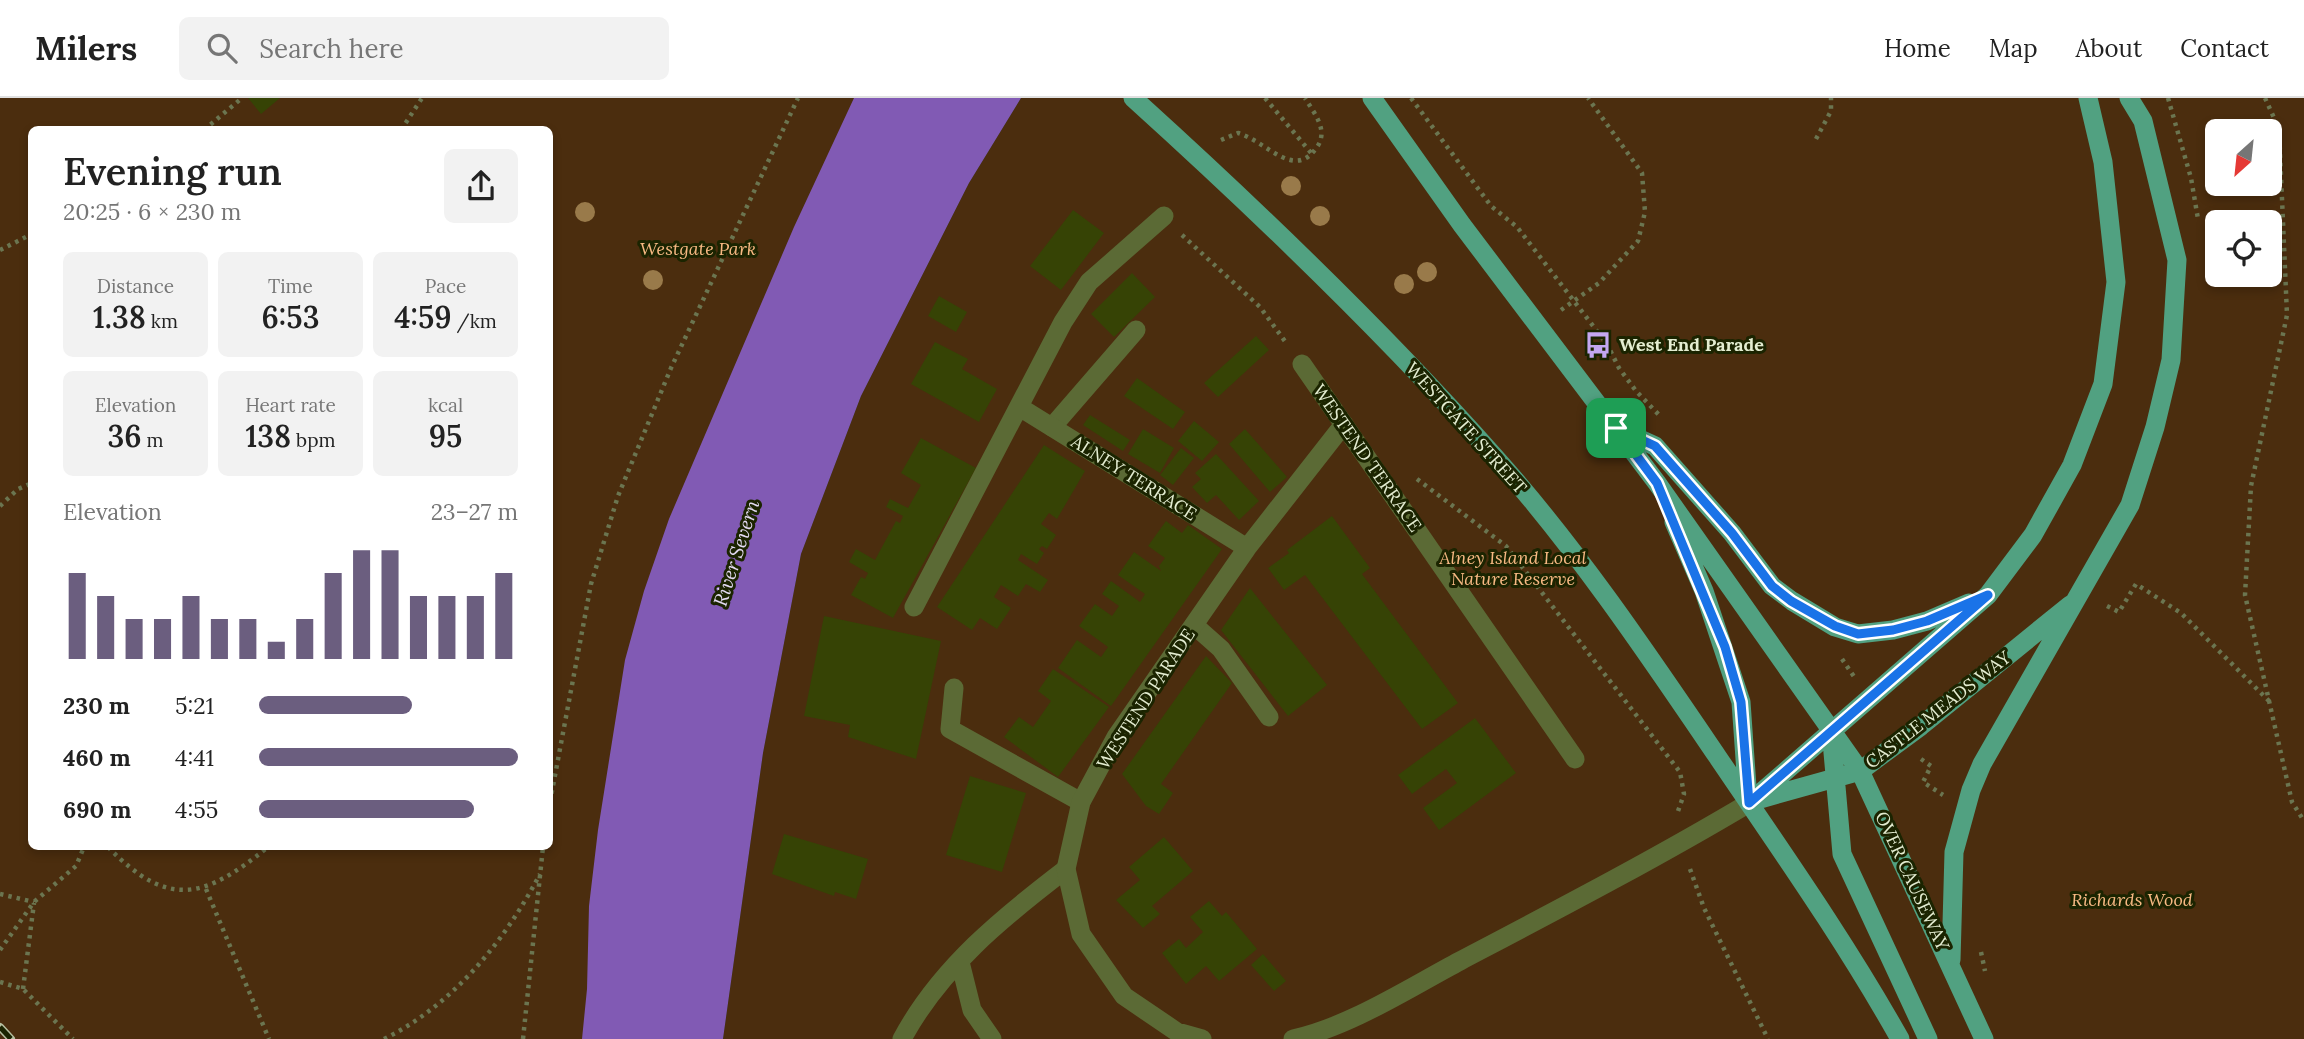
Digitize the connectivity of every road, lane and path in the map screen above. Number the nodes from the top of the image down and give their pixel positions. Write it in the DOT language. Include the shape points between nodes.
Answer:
graph roads {
  1 [pos="242,98"];
  2 [pos="422,98"];
  3 [pos="798,98"];
  4 [pos="1133,98"];
  5 [pos="1265,98"];
  6 [pos="1305,98"];
  7 [pos="1372,98"];
  8 [pos="1411,98"];
  9 [pos="1588,98"];
  10 [pos="1831,98"];
  11 [pos="2088,98"];
  12 [pos="2129,98"];
  13 [pos="2265,98"];
  14 [pos="209,126"];
  15 [pos="404,126"];
  16 [pos="1816,139"];
  17 [pos="1164,216"];
  18 [pos="28,236"];
  19 [pos="0,250"];
  20 [pos="1574,303"];
  21 [pos="1538,326"];
  22 [pos="1136,330"];
  23 [pos="1302,364"];
  24 [pos="1021,408"];
  25 [pos="1344,424"];
  26 [pos="1668,425"];
  27 [pos="1052,427"];
  28 [pos="1616,428"];
  29 [pos="1409,473"];
  30 [pos="1657,483"];
  31 [pos="28,484"];
  32 [pos="0,506"];
  33 [pos="1247,548"];
  34 [pos="1988,595"];
  35 [pos="2080,597"];
  36 [pos="2107,606"];
  37 [pos="914,607"];
  38 [pos="1194,625"];
  39 [pos="954,688"];
  40 [pos="2272,705"];
  41 [pos="1269,717"];
  42 [pos="1830,729"];
  43 [pos="1575,759"];
  44 [pos="1860,771"];
  45 [pos="1833,780"];
  46 [pos="553,786"];
  47 [pos="1081,802"];
  48 [pos="1749,803"];
  49 [pos="2304,821"];
  50 [pos="1681,844"];
  51 [pos="83,850"];
  52 [pos="111,850"];
  53 [pos="264,850"];
  54 [pos="543,850"];
  55 [pos="1066,869"];
  56 [pos="540,874"];
  57 [pos="206,889"];
  58 [pos="0,894"];
  59 [pos="34,902"];
  60 [pos="0,950"];
  61 [pos="960,962"];
  62 [pos="1951,964"];
  63 [pos="0,982"];
  64 [pos="23,989"];
  65 [pos="73,1039"];
  66 [pos="269,1039"];
  67 [pos="384,1039"];
  68 [pos="523,1039"];
  69 [pos="902,1039"];
  70 [pos="992,1039"];
  71 [pos="1202,1039"];
  72 [pos="1293,1039"];
  73 [pos="1768,1039"];
  74 [pos="1900,1039"];
  75 [pos="1928,1039"];
  76 [pos="1984,1039"];
  1 -- 14 [label="path"];
  2 -- 15 [label="path"];
  3 -- 46 [label="path" via="671,368 618,496 591,584"];
  4 -- 48 [label="main road, WESTGATE STREET" via="1352,304 1496,459 1642,647"];
  5 -- 6 [label="path" via="1312,154 1321,141 1322,128"];
  7 -- 21 [label="main road"];
  8 -- 20 [label="path" via="1491,206 1517,227"];
  9 -- 20 [label="path" via="1642,173 1645,212 1638,241"];
  10 -- 16 [label="path" via="1831,111"];
  11 -- 34 [label="main road" via="2104,162 2116,282 2102,384 2072,466 2033,535"];
  12 -- 35 [label="main road, CASTLE MEADS WAY" via="2143,121 2177,260 2171,360 2130,505"];
  13 -- 40 [label="path" via="2279,130 2287,315 2251,486 2245,595"];
  17 -- 23 [label="path" via="1260,307"];
  17 -- 24 [label="street" via="1089,282 1063,322"];
  18 -- 19 [label="path"];
  20 -- 21 [label="path"];
  20 -- 26 [label="path" via="1636,391"];
  21 -- 28 [label="main road"];
  22 -- 27 [label="street"];
  23 -- 25 [label="street, WESTEND TERRACE"];
  24 -- 27 [label="street, ALNEY TERRACE"];
  24 -- 37 [label="street"];
  25 -- 33 [label="street, WESTEND PARADE"];
  25 -- 43 [label="street, WESTEND TERRACE"];
  27 -- 33 [label="street, ALNEY TERRACE"];
  28 -- 30 [label="main road"];
  28 -- 34 [label="main road" via="1655,446 1772,586 1835,626 1858,634 1893,630"];
  29 -- 50 [label="path" via="1506,546 1680,772 1684,794 1676,819"];
  30 -- 42 [label="main road"];
  30 -- 48 [label="main road" via="1704,591 1741,702"];
  31 -- 32 [label="path"];
  33 -- 38 [label="street, WESTEND PARADE"];
  34 -- 42 [label="main road"];
  35 -- 44 [label="main road, CASTLE MEADS WAY"];
  35 -- 62 [label="main road, CASTLE MEADS WAY" via="1971,790 1954,852"];
  36 -- 40 [label="path" via="2119,612 2136,584 2181,613"];
  38 -- 41 [label="street" via="1221,649"];
  38 -- 47 [label="street, WESTEND PARADE" via="1116,737"];
  39 -- 47 [label="street" via="950,729"];
  40 -- 49 [label="path" via="2292,802"];
  42 -- 44 [label="main road, OVER CAUSEWAY"];
  42 -- 45 [label="main road"];
  42 -- 48 [label="main road"];
  44 -- 45 [label="main road, CASTLE MEADS WAY"];
  44 -- 62 [label="main road, OVER CAUSEWAY"];
  45 -- 48 [label="main road, CASTLE MEADS WAY"];
  45 -- 75 [label="main road" via="1842,854"];
  47 -- 55 [label="street, WESTEND PARADE"];
  48 -- 50 [label="street"];
  48 -- 74 [label="main road"];
  50 -- 72 [label="street" via="1399,993 1317,1034"];
  50 -- 73 [label="path" via="1704,908"];
  51 -- 59 [label="path" via="76,866"];
  52 -- 57 [label="path" via="128,868 154,883 170,889"];
  53 -- 57 [label="path"];
  54 -- 56 [label="path"];
  55 -- 61 [label="street" via="998,921"];
  55 -- 71 [label="street, WESTEND PARADE" via="1081,934 1124,996 1177,1032"];
  56 -- 67 [label="path" via="516,919 444,1001"];
  56 -- 68 [label="path"];
  57 -- 66 [label="path"];
  58 -- 59 [label="path"];
  59 -- 60 [label="path"];
  59 -- 64 [label="path"];
  61 -- 69 [label="street" via="922,1003"];
  61 -- 70 [label="street" via="972,1010"];
  62 -- 76 [label="main road, OVER CAUSEWAY"];
  63 -- 64 [label="path"];
  64 -- 65 [label="path"];
}
